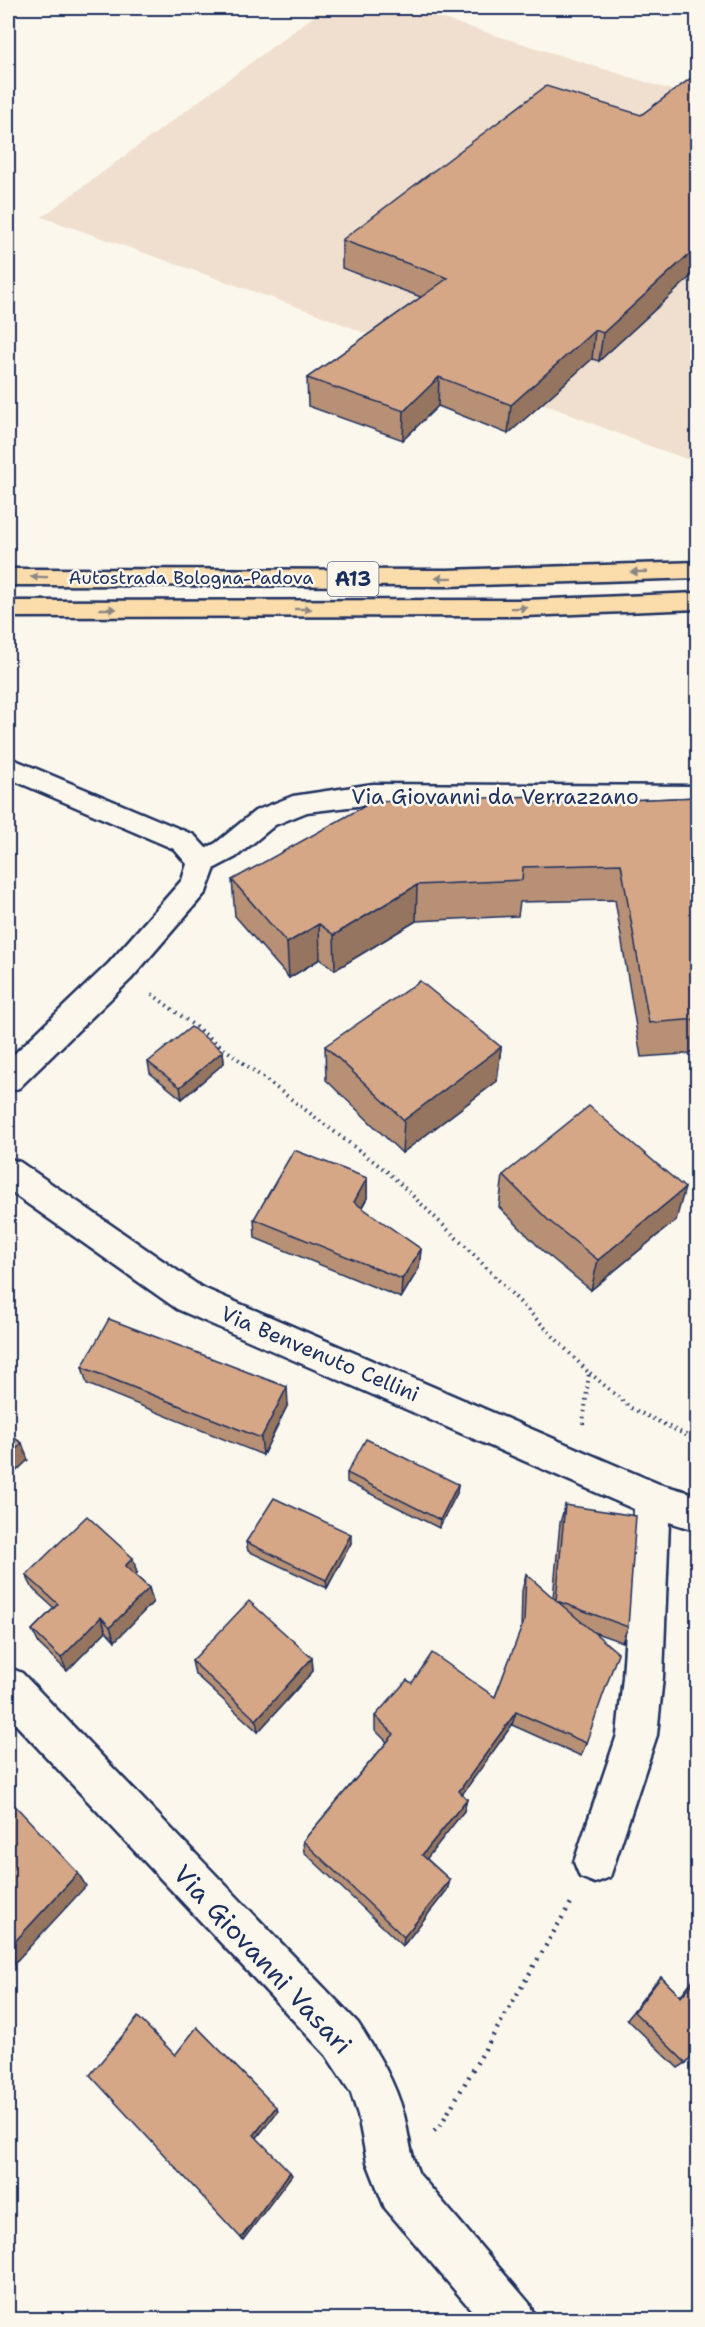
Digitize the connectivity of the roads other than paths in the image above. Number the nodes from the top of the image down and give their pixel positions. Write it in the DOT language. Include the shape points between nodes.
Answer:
graph roads {
  1 [pos="698,570"];
  2 [pos="8,577"];
  3 [pos="698,602"];
  4 [pos="8,609"];
  5 [pos="8,767"];
  6 [pos="698,796"];
  7 [pos="202,862"];
  8 [pos="8,1079"];
  9 [pos="8,1172"];
  10 [pos="654,1500"];
  11 [pos="698,1513"];
  12 [pos="8,1687"];
  13 [pos="595,1862"];
  14 [pos="512,2319"];
  1 -- 2 [label="highway, Autostrada Bologna-Padova / A13, one-way" via="435,578"];
  4 -- 3 [label="highway, Autostrada Bologna-Padova / A13, one-way" via="525,608"];
  5 -- 7 [label="street" via="184,842"];
  6 -- 7 [label="street, Via Giovanni da Verrazzano" via="373,794 303,803 265,818 226,850"];
  7 -- 8 [label="street" via="196,884 120,971"];
  9 -- 10 [label="street, Via Benvenuto Cellini" via="189,1298"];
  10 -- 11 [label="street, Via Benvenuto Cellini"];
  10 -- 13 [label="street" via="637,1735"];
  12 -- 14 [label="street, Via Giovanni Vasari" via="342,2039 369,2081 381,2115 390,2162 402,2191"];
}
